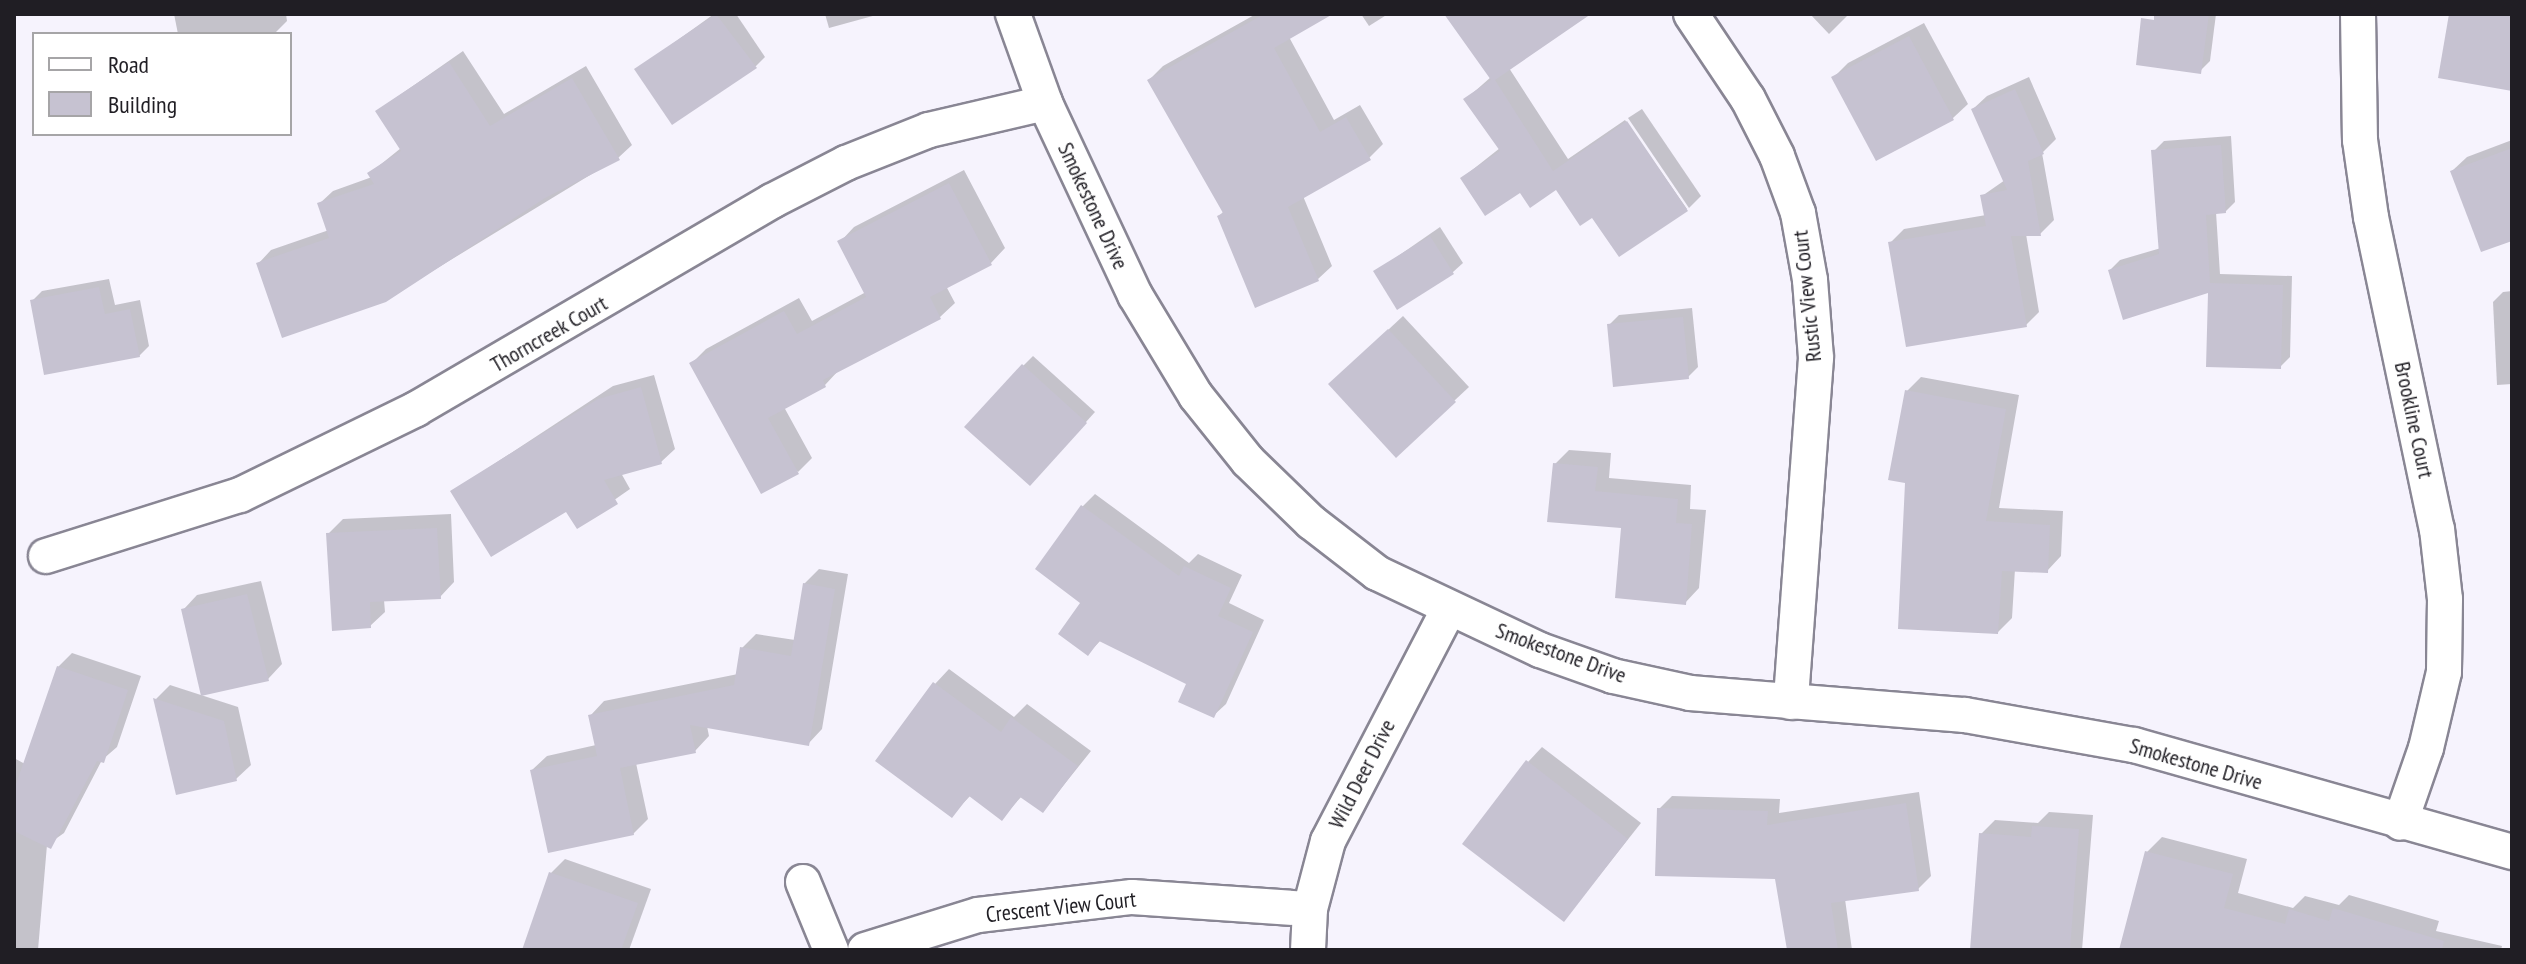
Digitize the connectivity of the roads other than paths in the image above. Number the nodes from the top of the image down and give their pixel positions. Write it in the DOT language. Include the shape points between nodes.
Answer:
graph roads {
  1 [pos="1013,14"];
  2 [pos="1691,14"];
  3 [pos="2358,14"];
  4 [pos="1045,103"];
  5 [pos="46,556"];
  6 [pos="1449,609"];
  7 [pos="1791,702"];
  8 [pos="2400,823"];
  9 [pos="2512,852"];
  10 [pos="803,882"];
  11 [pos="1310,909"];
  12 [pos="831,950"];
  13 [pos="865,950"];
  14 [pos="1308,950"];
  1 -- 4 [label="street, Smokestone Drive"];
  2 -- 7 [label="street, Rustic View Court" via="1748,99 1777,156 1798,213 1810,280 1816,358"];
  3 -- 8 [label="street, Brookline Court" via="2360,140 2371,217 2437,529 2445,599 2444,672"];
  4 -- 5 [label="street, Thorncreek Court" via="929,130 846,163 403,416 240,495"];
  4 -- 6 [label="street, Smokestone Drive" via="1135,295 1222,429 1311,522 1377,573"];
  6 -- 7 [label="street, Smokestone Drive" via="1613,676 1690,693"];
  6 -- 11 [label="street, Wild Deer Drive" via="1340,815"];
  7 -- 8 [label="street, Smokestone Drive" via="1965,715 2134,745"];
  8 -- 9 [label="street, Smokestone Drive"];
  10 -- 12 [label="street"];
  11 -- 13 [label="street, Crescent View Court" via="1132,897 978,915"];
  11 -- 14 [label="street, Wild Deer Drive"];
}
